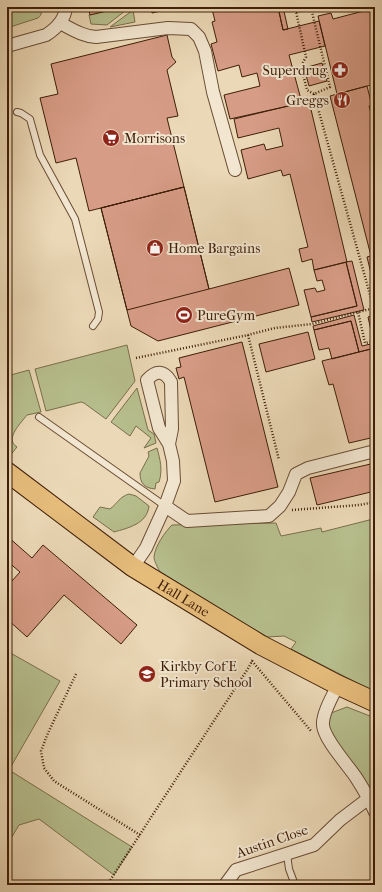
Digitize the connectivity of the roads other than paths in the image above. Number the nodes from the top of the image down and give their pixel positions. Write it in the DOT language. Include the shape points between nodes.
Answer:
graph roads {
  1 [pos="66,7"];
  2 [pos="60,23"];
  3 [pos="7,46"];
  4 [pos="17,112"];
  5 [pos="235,170"];
  6 [pos="93,326"];
  7 [pos="39,417"];
  8 [pos="169,444"];
  9 [pos="375,451"];
  10 [pos="7,472"];
  11 [pos="165,506"];
  12 [pos="133,567"];
  13 [pos="338,685"];
  14 [pos="375,702"];
  15 [pos="369,798"];
  16 [pos="375,812"];
  17 [pos="287,854"];
  18 [pos="225,885"];
  19 [pos="295,885"];
  1 -- 2 [label="street"];
  2 -- 3 [label="street" via="46,35"];
  2 -- 5 [label="street" via="88,37 168,28 191,29 199,37 204,51"];
  4 -- 6 [label="lane" via="30,119 40,155 75,219 99,312 98,320"];
  7 -- 11 [label="lane"];
  8 -- 8 [label="street" via="159,428 147,380 152,374 160,372 171,382 172,429"];
  8 -- 11 [label="street" via="174,481"];
  9 -- 11 [label="street" via="308,468 296,474 289,492 280,506 269,516 187,521"];
  10 -- 12 [label="main road, Hall Lane"];
  11 -- 12 [label="street" via="146,548"];
  12 -- 13 [label="main road, Hall Lane" via="261,645"];
  13 -- 14 [label="main road, Hall Lane"];
  13 -- 15 [label="street" via="324,716 323,725 330,742"];
  15 -- 16 [label="street"];
  15 -- 17 [label="street, Austin Close" via="340,820 314,845"];
  17 -- 18 [label="street, Austin Close" via="236,870"];
  17 -- 19 [label="lane"];
}
